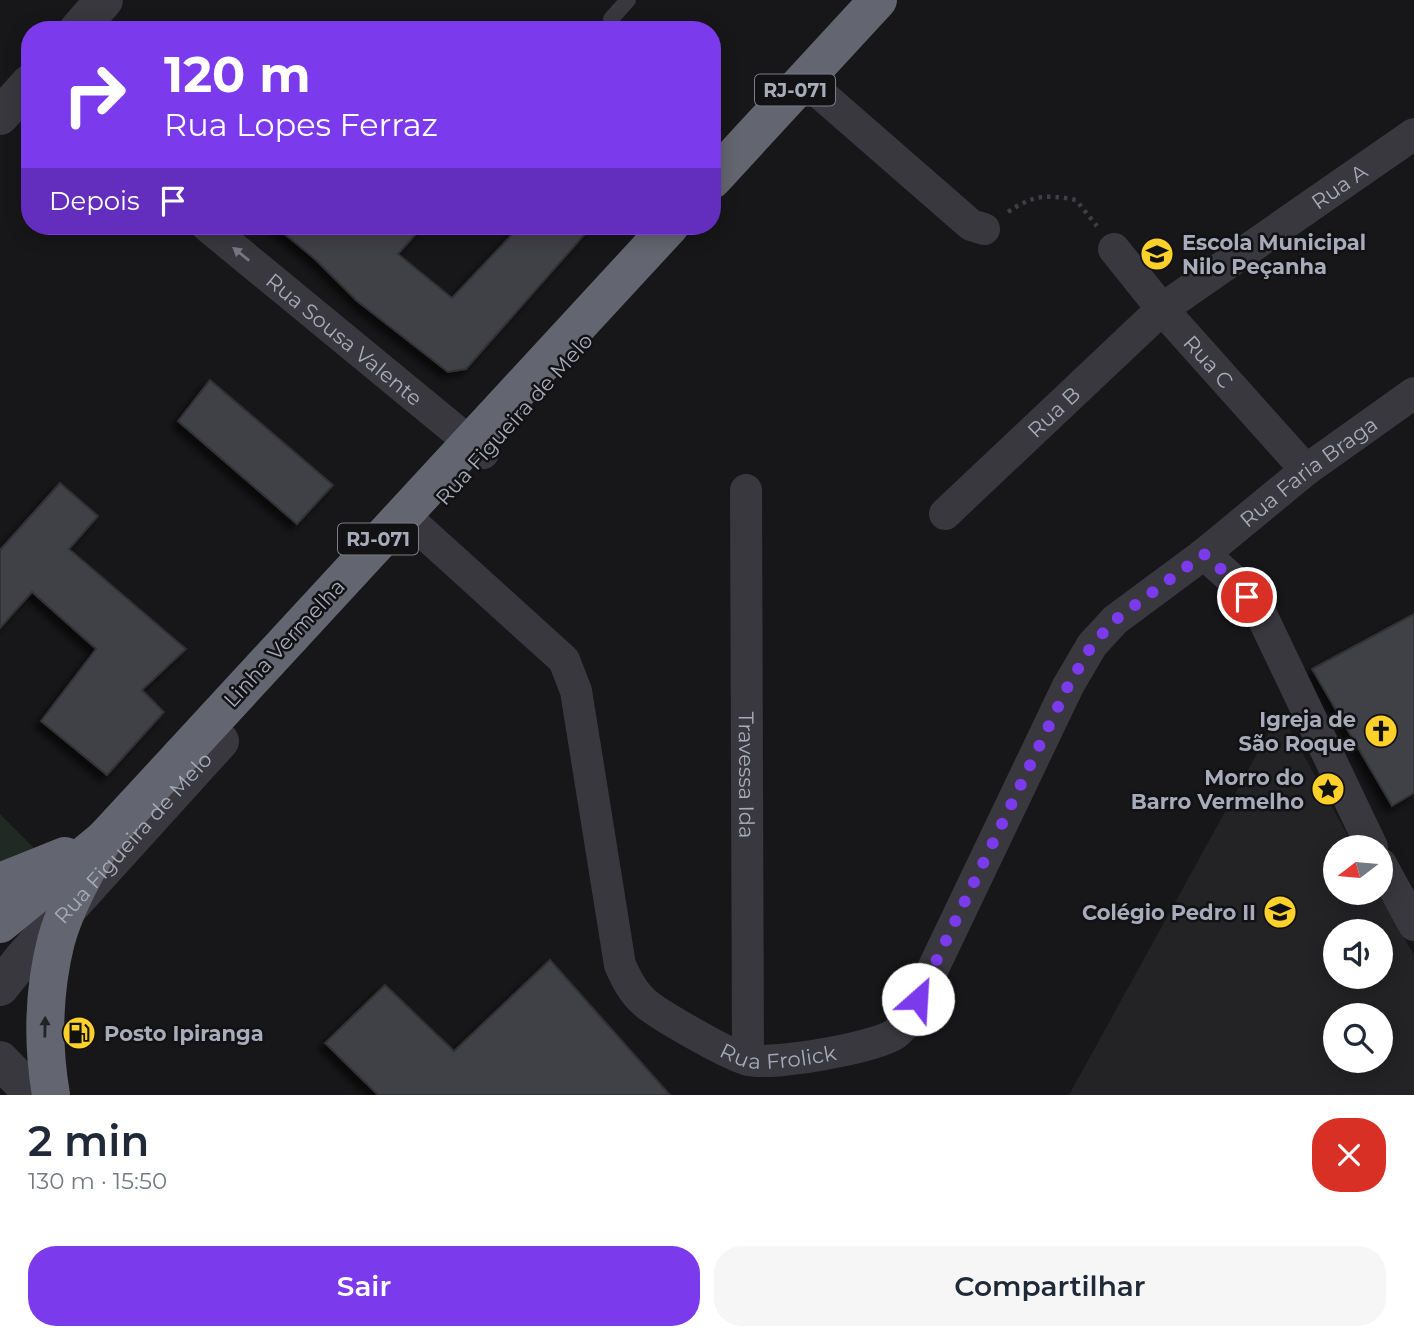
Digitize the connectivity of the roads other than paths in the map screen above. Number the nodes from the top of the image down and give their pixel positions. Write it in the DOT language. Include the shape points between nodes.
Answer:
graph roads {
  1 [pos="104,0"];
  2 [pos="628,0"];
  3 [pos="872,0"];
  4 [pos="878,0"];
  5 [pos="899,0"];
  6 [pos="611,19"];
  7 [pos="86,21"];
  8 [pos="815,89"];
  9 [pos="21,93"];
  10 [pos="0,116"];
  11 [pos="1414,134"];
  12 [pos="721,164"];
  13 [pos="721,170"];
  14 [pos="721,192"];
  15 [pos="991,224"];
  16 [pos="218,235"];
  17 [pos="659,235"];
  18 [pos="682,235"];
  19 [pos="1115,249"];
  20 [pos="1162,309"];
  21 [pos="1414,393"];
  22 [pos="483,453"];
  23 [pos="1306,470"];
  24 [pos="746,490"];
  25 [pos="945,514"];
  26 [pos="416,526"];
  27 [pos="1204,554"];
  28 [pos="1366,835"];
  29 [pos="95,843"];
  30 [pos="0,882"];
  31 [pos="1393,886"];
  32 [pos="0,910"];
  33 [pos="0,924"];
  34 [pos="1414,925"];
  35 [pos="0,987"];
  36 [pos="0,1060"];
  37 [pos="748,1060"];
  38 [pos="34,1095"];
  39 [pos="51,1095"];
  1 -- 7 [label="street"];
  2 -- 6 [label="lane"];
  3 -- 12 [label="highway, RJ-071"];
  4 -- 13 [label="highway, RJ-071"];
  5 -- 8 [label="street"];
  8 -- 14 [label="street"];
  8 -- 15 [label="street" via="971,225"];
  9 -- 10 [label="street"];
  11 -- 20 [label="street, Rua A"];
  22 -- 16 [label="street, Rua Sousa Valente, one-way"];
  17 -- 29 [label="highway, Linha Vermelha / RJ-071, bridge"];
  18 -- 22 [label="street, Rua Figueira de Melo"];
  19 -- 20 [label="street, Rua C"];
  20 -- 23 [label="street, Rua C"];
  20 -- 25 [label="street, Rua B"];
  21 -- 23 [label="street, Rua Faria Braga"];
  22 -- 26 [label="street, Rua Figueira de Melo"];
  23 -- 27 [label="street, Rua Faria Braga"];
  24 -- 37 [label="street, Travessa Ida"];
  26 -- 35 [label="street, Rua Figueira de Melo"];
  26 -- 37 [label="street, Rua Frolick" via="564,660 576,691 620,965 627,982 643,1002"];
  27 -- 28 [label="street" via="1261,614"];
  27 -- 37 [label="street, Rua Frolick" via="1115,620 1092,645 1068,686 907,1023 895,1034 872,1043 793,1060"];
  29 -- 30 [label="highway"];
  29 -- 32 [label="highway, Linha Vermelha / RJ-071"];
  29 -- 33 [label="highway, Linha Vermelha / RJ-071"];
  39 -- 29 [label="highway, one-way, bridge" via="45,1058 46,999 57,939"];
  31 -- 34 [label="street"];
  36 -- 38 [label="street"];
}
